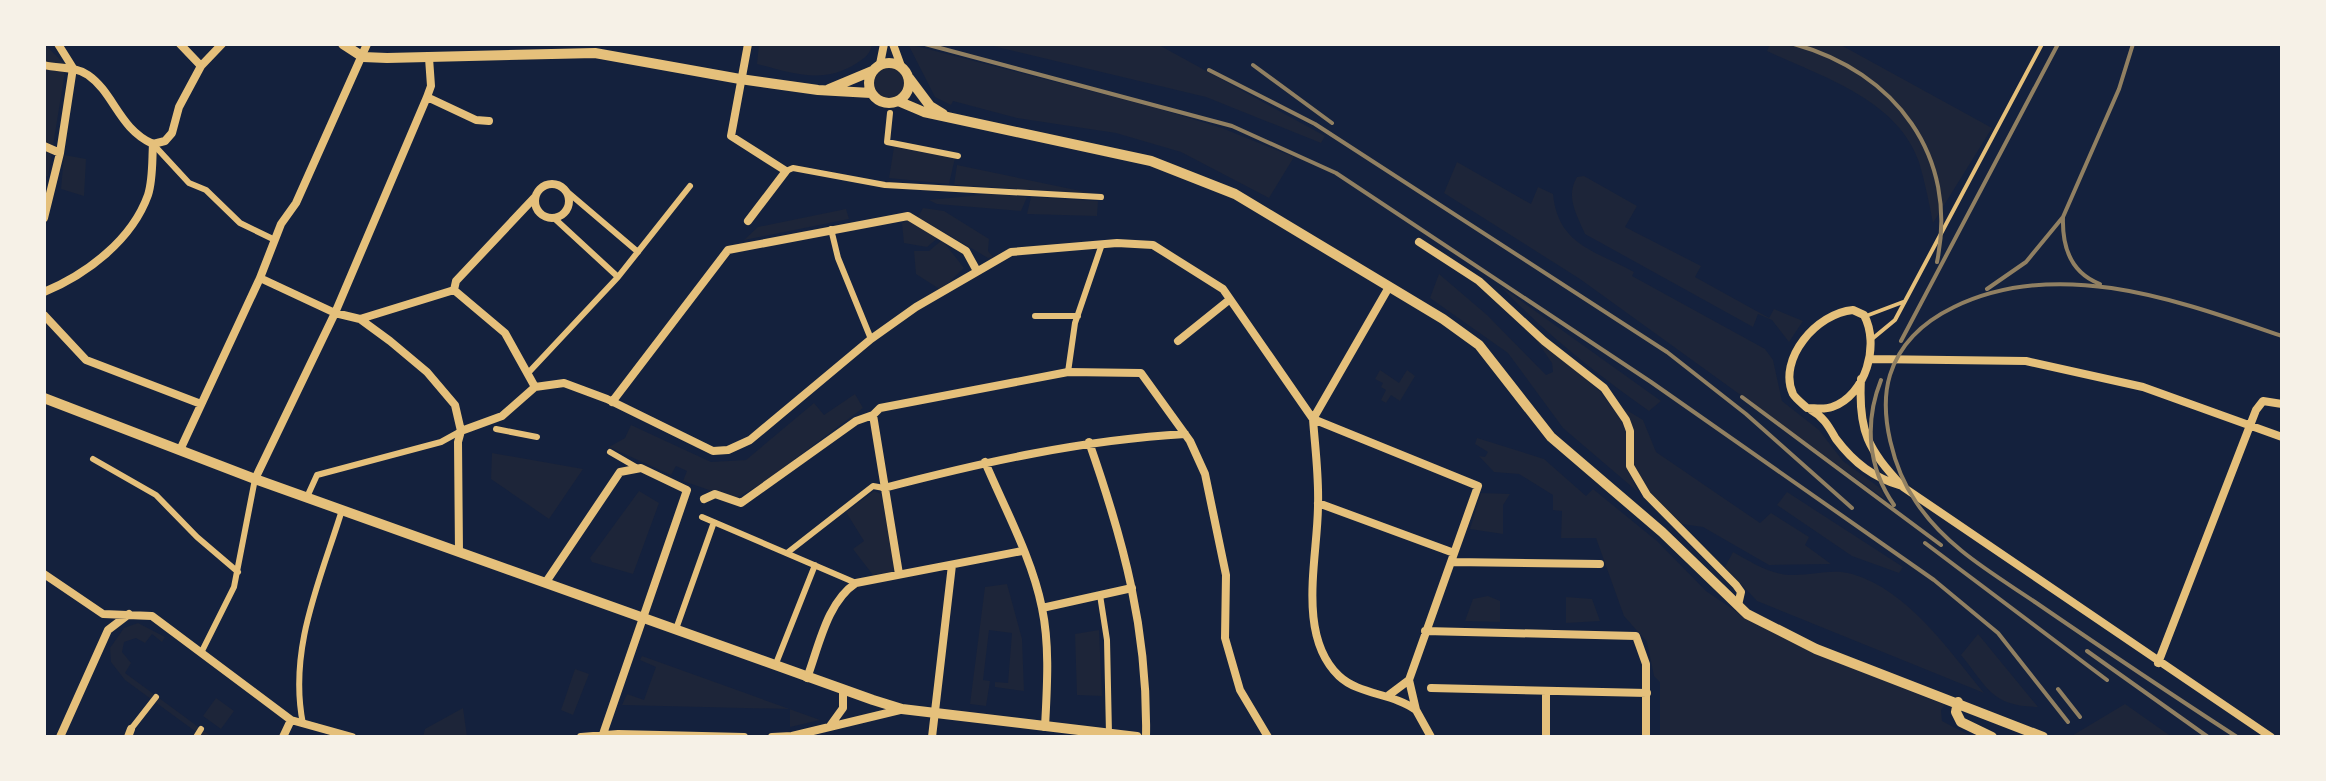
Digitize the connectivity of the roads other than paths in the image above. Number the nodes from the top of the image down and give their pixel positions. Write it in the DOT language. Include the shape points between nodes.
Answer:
graph roads {
  1 [pos="58,44"];
  2 [pos="180,44"];
  3 [pos="222,44"];
  4 [pos="343,44"];
  5 [pos="367,44"];
  6 [pos="748,44"];
  7 [pos="884,44"];
  8 [pos="893,44"];
  9 [pos="2042,44"];
  10 [pos="363,57"];
  11 [pos="429,58"];
  12 [pos="44,65"];
  13 [pos="201,66"];
  14 [pos="901,66"];
  15 [pos="73,68"];
  16 [pos="876,68"];
  17 [pos="909,78"];
  18 [pos="740,79"];
  19 [pos="824,91"];
  20 [pos="871,93"];
  21 [pos="427,97"];
  22 [pos="898,101"];
  23 [pos="890,113"];
  24 [pos="949,117"];
  25 [pos="489,121"];
  26 [pos="153,144"];
  27 [pos="44,146"];
  28 [pos="60,153"];
  29 [pos="958,156"];
  30 [pos="786,171"];
  31 [pos="690,186"];
  32 [pos="564,189"];
  33 [pos="535,197"];
  34 [pos="1101,197"];
  35 [pos="44,218"];
  36 [pos="554,218"];
  37 [pos="748,221"];
  38 [pos="831,229"];
  39 [pos="275,240"];
  40 [pos="1419,242"];
  41 [pos="1102,244"];
  42 [pos="638,252"];
  43 [pos="977,271"];
  44 [pos="618,277"];
  45 [pos="260,278"];
  46 [pos="1389,287"];
  47 [pos="454,290"];
  48 [pos="44,292"];
  49 [pos="1229,300"];
  50 [pos="1905,301"];
  51 [pos="335,313"];
  52 [pos="44,315"];
  53 [pos="1035,316"];
  54 [pos="1078,316"];
  55 [pos="1865,317"];
  56 [pos="360,319"];
  57 [pos="871,339"];
  58 [pos="1872,339"];
  59 [pos="1178,341"];
  60 [pos="1870,359"];
  61 [pos="530,371"];
  62 [pos="1068,372"];
  63 [pos="1861,379"];
  64 [pos="535,387"];
  65 [pos="44,398"];
  66 [pos="612,402"];
  67 [pos="201,404"];
  68 [pos="2282,404"];
  69 [pos="1807,408"];
  70 [pos="873,415"];
  71 [pos="1313,419"];
  72 [pos="2250,424"];
  73 [pos="496,429"];
  74 [pos="461,431"];
  75 [pos="1185,434"];
  76 [pos="537,437"];
  77 [pos="2282,437"];
  78 [pos="1089,442"];
  79 [pos="180,450"];
  80 [pos="610,452"];
  81 [pos="93,459"];
  82 [pos="985,462"];
  83 [pos="636,467"];
  84 [pos="255,479"];
  85 [pos="1903,487"];
  86 [pos="884,488"];
  87 [pos="307,497"];
  88 [pos="704,499"];
  89 [pos="1318,503"];
  90 [pos="342,510"];
  91 [pos="702,517"];
  92 [pos="714,522"];
  93 [pos="1022,551"];
  94 [pos="459,552"];
  95 [pos="787,553"];
  96 [pos="1453,558"];
  97 [pos="1600,564"];
  98 [pos="815,565"];
  99 [pos="952,565"];
  100 [pos="238,572"];
  101 [pos="44,574"];
  102 [pos="899,574"];
  103 [pos="546,582"];
  104 [pos="856,583"];
  105 [pos="1132,588"];
  106 [pos="1100,595"];
  107 [pos="1738,605"];
  108 [pos="1042,608"];
  109 [pos="130,614"];
  110 [pos="643,618"];
  111 [pos="676,629"];
  112 [pos="1425,631"];
  113 [pos="202,651"];
  114 [pos="2158,663"];
  115 [pos="775,667"];
  116 [pos="807,678"];
  117 [pos="1409,680"];
  118 [pos="1431,688"];
  119 [pos="843,690"];
  120 [pos="1546,691"];
  121 [pos="1647,693"];
  122 [pos="1389,695"];
  123 [pos="156,697"];
  124 [pos="1958,702"];
  125 [pos="902,709"];
  126 [pos="1416,710"];
  127 [pos="936,712"];
  128 [pos="291,720"];
  129 [pos="303,724"];
  130 [pos="829,726"];
  131 [pos="1045,727"];
  132 [pos="201,729"];
  133 [pos="129,733"];
  134 [pos="1109,734"];
  135 [pos="602,736"];
  136 [pos="60,737"];
  137 [pos="196,737"];
  138 [pos="283,737"];
  139 [pos="352,737"];
  140 [pos="581,737"];
  141 [pos="744,737"];
  142 [pos="772,737"];
  143 [pos="932,737"];
  144 [pos="1136,737"];
  145 [pos="1146,737"];
  146 [pos="1268,737"];
  147 [pos="1431,737"];
  148 [pos="1546,737"];
  149 [pos="1646,737"];
  150 [pos="1992,737"];
  151 [pos="2043,737"];
  152 [pos="2271,737"];
  1 -- 15 [label="street"];
  2 -- 13 [label="street"];
  3 -- 13 [label="street"];
  4 -- 10 [label="street"];
  5 -- 10 [label="street"];
  6 -- 18 [label="street"];
  7 -- 16 [label="street"];
  8 -- 14 [label="street"];
  9 -- 50 [label="lane"];
  10 -- 11 [label="street"];
  10 -- 39 [label="street"];
  11 -- 18 [label="street" via="595,53"];
  11 -- 21 [label="street"];
  12 -- 15 [label="street"];
  13 -- 26 [label="street" via="172,133"];
  14 -- 16 [label="street" via="888,62"];
  14 -- 17 [label="street"];
  15 -- 26 [label="street" via="89,75 123,121"];
  15 -- 28 [label="street"];
  16 -- 19 [label="street"];
  16 -- 20 [label="street" via="868,82"];
  17 -- 22 [label="street"];
  17 -- 24 [label="street" via="930,106"];
  18 -- 19 [label="street"];
  18 -- 30 [label="street" via="731,136"];
  19 -- 20 [label="street"];
  20 -- 22 [label="street" via="885,103"];
  21 -- 25 [label="street"];
  21 -- 51 [label="street"];
  22 -- 24 [label="street"];
  23 -- 29 [label="street" via="887,142"];
  24 -- 46 [label="street" via="1197,176"];
  26 -- 39 [label="street" via="189,183 206,190 232,217"];
  26 -- 48 [label="street" via="148,195 123,241"];
  27 -- 28 [label="street"];
  28 -- 35 [label="street"];
  30 -- 34 [label="street" via="885,185"];
  30 -- 37 [label="street"];
  31 -- 42 [label="street"];
  32 -- 33 [label="street" via="550,184"];
  32 -- 36 [label="street" via="567,209"];
  32 -- 42 [label="street"];
  33 -- 36 [label="street" via="541,214"];
  33 -- 47 [label="street" via="456,281"];
  36 -- 44 [label="street"];
  38 -- 43 [label="street" via="908,216 966,251"];
  38 -- 57 [label="street"];
  38 -- 66 [label="street" via="728,250"];
  39 -- 45 [label="street"];
  40 -- 107 [label="street" via="1479,281 1604,388 1626,420 1630,466 1647,495 1736,585 1741,592"];
  41 -- 43 [label="street" via="1011,252"];
  41 -- 49 [label="street" via="1153,245 1223,289"];
  41 -- 54 [label="street"];
  42 -- 44 [label="street"];
  43 -- 57 [label="street"];
  44 -- 61 [label="street"];
  45 -- 51 [label="street"];
  45 -- 67 [label="street"];
  46 -- 71 [label="street"];
  46 -- 107 [label="street" via="1479,345 1551,437"];
  47 -- 56 [label="street"];
  47 -- 61 [label="street" via="505,333"];
  49 -- 59 [label="street"];
  49 -- 71 [label="street"];
  50 -- 55 [label="lane"];
  50 -- 58 [label="lane" via="1895,320"];
  51 -- 56 [label="street"];
  51 -- 84 [label="street"];
  52 -- 67 [label="street" via="86,360"];
  53 -- 54 [label="street"];
  54 -- 62 [label="street"];
  55 -- 58 [label="street"];
  55 -- 69 [label="street" via="1853,310 1835,311 1806,335 1790,377 1793,395"];
  56 -- 74 [label="street" via="427,372 455,405"];
  57 -- 66 [label="street" via="750,440 728,450 713,451"];
  58 -- 60 [label="street"];
  60 -- 63 [label="street"];
  60 -- 72 [label="street" via="2026,361 2143,387"];
  61 -- 64 [label="street"];
  62 -- 70 [label="street" via="880,408"];
  62 -- 75 [label="street" via="1141,373"];
  63 -- 69 [label="street" via="1835,406"];
  63 -- 85 [label="street" via="1865,437"];
  64 -- 66 [label="street" via="564,383"];
  64 -- 74 [label="street" via="502,416"];
  65 -- 79 [label="street"];
  67 -- 79 [label="street"];
  68 -- 72 [label="street" via="2263,401"];
  69 -- 85 [label="street" via="1825,421 1857,463 1880,480"];
  70 -- 86 [label="street"];
  70 -- 88 [label="street" via="856,421 741,503 715,494"];
  71 -- 89 [label="street"];
  71 -- 96 [label="street" via="1478,486"];
  72 -- 77 [label="street"];
  72 -- 114 [label="street"];
  73 -- 76 [label="street"];
  74 -- 87 [label="street" via="441,442 317,475"];
  74 -- 94 [label="street"];
  75 -- 78 [label="street"];
  75 -- 146 [label="street" via="1213,502 1226,575 1225,638 1240,690"];
  78 -- 82 [label="street"];
  78 -- 105 [label="street"];
  79 -- 84 [label="street"];
  80 -- 83 [label="street"];
  81 -- 100 [label="street" via="156,495"];
  82 -- 86 [label="street"];
  82 -- 93 [label="street"];
  83 -- 103 [label="street" via="616,476"];
  83 -- 110 [label="street" via="683,488 687,495"];
  84 -- 87 [label="street"];
  84 -- 100 [label="street"];
  85 -- 114 [label="street"];
  86 -- 95 [label="street" via="873,486"];
  86 -- 102 [label="street"];
  87 -- 90 [label="street"];
  89 -- 96 [label="street"];
  89 -- 122 [label="street" via="1318,646 1340,678"];
  90 -- 94 [label="street"];
  90 -- 129 [label="street" via="299,650"];
  91 -- 92 [label="street"];
  92 -- 95 [label="street"];
  92 -- 111 [label="street"];
  93 -- 99 [label="street"];
  93 -- 108 [label="street"];
  94 -- 103 [label="street"];
  95 -- 98 [label="street"];
  96 -- 97 [label="street"];
  96 -- 112 [label="street"];
  98 -- 104 [label="street"];
  98 -- 115 [label="street"];
  99 -- 102 [label="street"];
  99 -- 127 [label="street"];
  100 -- 113 [label="street"];
  101 -- 109 [label="street" via="103,614"];
  102 -- 104 [label="street"];
  103 -- 110 [label="street"];
  104 -- 116 [label="street" via="835,603"];
  105 -- 106 [label="street"];
  105 -- 145 [label="street" via="1145,659"];
  106 -- 108 [label="street"];
  106 -- 134 [label="street" via="1107,640"];
  107 -- 124 [label="street" via="1767,626 1816,649"];
  108 -- 131 [label="street"];
  109 -- 113 [label="street" via="152,616"];
  109 -- 136 [label="street" via="108,630"];
  110 -- 111 [label="street"];
  110 -- 135 [label="street"];
  111 -- 115 [label="street"];
  112 -- 117 [label="street"];
  112 -- 121 [label="street" via="1636,636 1646,664"];
  113 -- 128 [label="street"];
  114 -- 152 [label="street"];
  115 -- 116 [label="street"];
  116 -- 119 [label="street"];
  117 -- 122 [label="street"];
  117 -- 126 [label="street"];
  118 -- 120 [label="street"];
  119 -- 125 [label="street"];
  119 -- 130 [label="street" via="843,708"];
  120 -- 121 [label="street"];
  120 -- 148 [label="street"];
  121 -- 149 [label="street"];
  122 -- 126 [label="street"];
  123 -- 133 [label="street"];
  124 -- 150 [label="street" via="1961,722"];
  124 -- 151 [label="street"];
  125 -- 127 [label="street"];
  125 -- 130 [label="street"];
  126 -- 147 [label="street"];
  127 -- 131 [label="street"];
  127 -- 143 [label="street"];
  128 -- 129 [label="street"];
  128 -- 138 [label="street"];
  129 -- 139 [label="street"];
  130 -- 142 [label="street"];
  131 -- 134 [label="street"];
  132 -- 137 [label="street"];
  134 -- 144 [label="street"];
  135 -- 140 [label="street"];
  135 -- 141 [label="street"];
}
